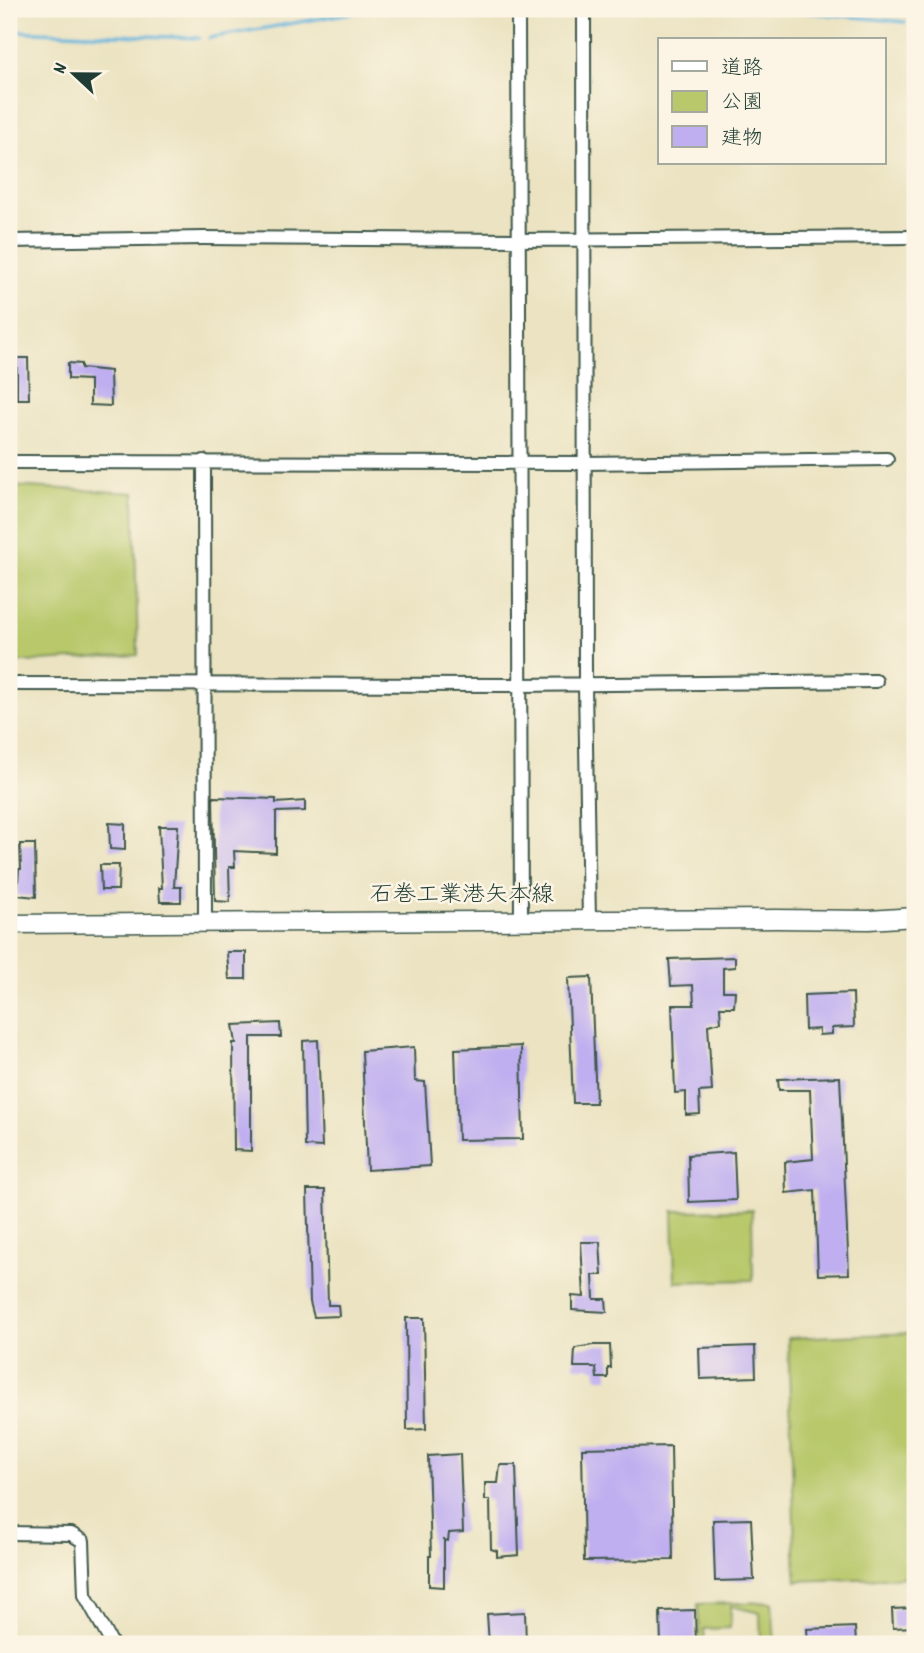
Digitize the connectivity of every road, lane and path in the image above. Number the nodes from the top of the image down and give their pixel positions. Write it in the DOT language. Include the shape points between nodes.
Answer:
graph roads {
  1 [pos="518,9"];
  2 [pos="584,9"];
  3 [pos="915,237"];
  4 [pos="585,239"];
  5 [pos="517,240"];
  6 [pos="9,241"];
  7 [pos="887,459"];
  8 [pos="204,461"];
  9 [pos="9,462"];
  10 [pos="519,462"];
  11 [pos="584,463"];
  12 [pos="876,681"];
  13 [pos="9,684"];
  14 [pos="204,684"];
  15 [pos="520,685"];
  16 [pos="585,685"];
  17 [pos="915,917"];
  18 [pos="205,921"];
  19 [pos="521,921"];
  20 [pos="589,921"];
  21 [pos="9,924"];
  22 [pos="9,1533"];
  23 [pos="112,1644"];
  1 -- 5 [label="street"];
  2 -- 4 [label="street"];
  3 -- 4 [label="street"];
  4 -- 5 [label="street"];
  4 -- 11 [label="street"];
  5 -- 6 [label="street"];
  5 -- 10 [label="street"];
  7 -- 11 [label="street"];
  8 -- 9 [label="street"];
  8 -- 10 [label="street"];
  8 -- 14 [label="street"];
  10 -- 11 [label="street"];
  10 -- 15 [label="street"];
  11 -- 16 [label="street"];
  12 -- 16 [label="street"];
  13 -- 14 [label="street"];
  14 -- 15 [label="street"];
  14 -- 18 [label="street"];
  15 -- 16 [label="street"];
  15 -- 19 [label="street"];
  16 -- 20 [label="street"];
  17 -- 20 [label="main road, 石巻工業港矢本線"];
  18 -- 19 [label="main road, 石巻工業港矢本線"];
  18 -- 21 [label="main road, 石巻工業港矢本線"];
  19 -- 20 [label="main road, 石巻工業港矢本線"];
  22 -- 23 [label="street" via="71,1534 82,1541 85,1595"];
}
